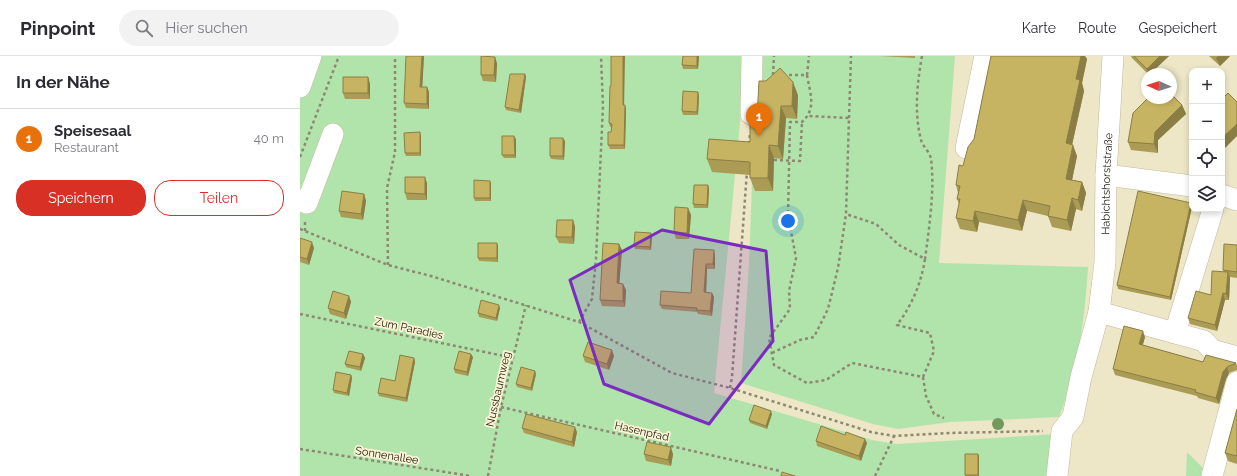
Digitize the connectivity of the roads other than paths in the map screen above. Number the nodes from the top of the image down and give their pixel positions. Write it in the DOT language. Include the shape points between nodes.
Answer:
graph roads {
  1 [pos="311,56"];
  2 [pos="752,56"];
  3 [pos="985,56"];
  4 [pos="1113,56"];
  5 [pos="300,87"];
  6 [pos="751,114"];
  7 [pos="333,134"];
  8 [pos="966,148"];
  9 [pos="1106,174"];
  10 [pos="1189,186"];
  11 [pos="1225,196"];
  12 [pos="300,200"];
  13 [pos="1237,200"];
  14 [pos="1212,212"];
  15 [pos="1099,312"];
  16 [pos="1176,333"];
  17 [pos="1237,357"];
  18 [pos="1237,382"];
  19 [pos="1232,420"];
  20 [pos="1057,476"];
  21 [pos="1212,476"];
  1 -- 5 [label="street"];
  2 -- 6 [label="street"];
  3 -- 8 [label="street"];
  4 -- 9 [label="street, Habichtshorststraße"];
  7 -- 12 [label="street" via="307,203"];
  9 -- 10 [label="street"];
  9 -- 15 [label="street, Habichtshorststraße" via="1105,262"];
  11 -- 13 [label="street"];
  14 -- 16 [label="street"];
  15 -- 16 [label="street"];
  15 -- 20 [label="street, Habichtshorststraße" via="1073,417 1062,431"];
  16 -- 17 [label="street" via="1204,342 1212,350"];
  18 -- 19 [label="street"];
  19 -- 21 [label="street"];
}
